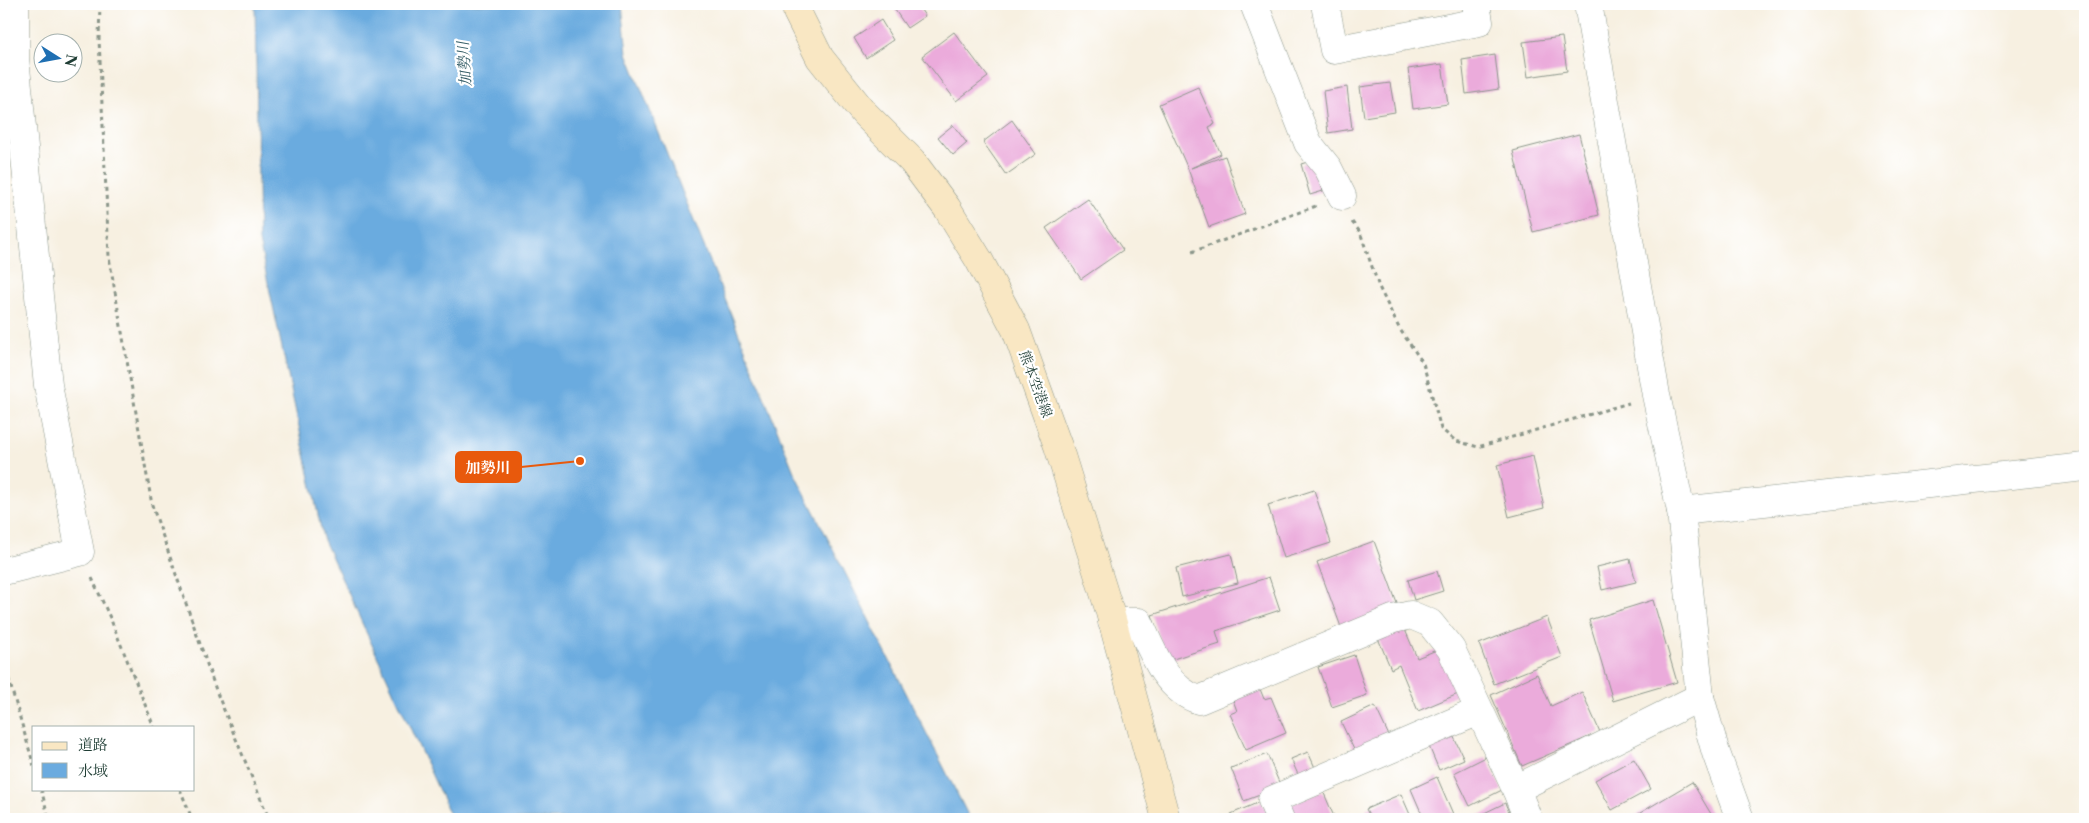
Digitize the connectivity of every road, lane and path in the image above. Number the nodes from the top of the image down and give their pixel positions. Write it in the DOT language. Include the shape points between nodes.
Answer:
graph roads {
  1 [pos="15,4"];
  2 [pos="100,4"];
  3 [pos="796,4"];
  4 [pos="1254,4"];
  5 [pos="1325,4"];
  6 [pos="1476,4"];
  7 [pos="1588,4"];
  8 [pos="1342,196"];
  9 [pos="1192,252"];
  10 [pos="1656,395"];
  11 [pos="2085,467"];
  12 [pos="1681,510"];
  13 [pos="80,552"];
  14 [pos="4,571"];
  15 [pos="1112,622"];
  16 [pos="4,663"];
  17 [pos="1700,697"];
  18 [pos="1479,711"];
  19 [pos="154,726"];
  20 [pos="32,759"];
  21 [pos="1516,789"];
  22 [pos="41,790"];
  23 [pos="180,790"];
  24 [pos="49,819"];
  25 [pos="192,819"];
  26 [pos="269,819"];
  27 [pos="1166,819"];
  28 [pos="1280,819"];
  29 [pos="1528,819"];
  30 [pos="1740,819"];
  1 -- 13 [label="street" via="15,58 48,385"];
  2 -- 26 [label="path" via="109,257 152,505 217,693"];
  3 -- 15 [label="main road, 熊本空港線" via="820,58 864,113 912,161 947,208 1016,330 1058,446"];
  4 -- 8 [label="street" via="1308,143 1328,168"];
  5 -- 6 [label="street" via="1334,50 1479,22"];
  7 -- 10 [label="street"];
  8 -- 9 [label="path"];
  8 -- 10 [label="path" via="1399,328 1424,363 1441,429 1456,441 1478,447"];
  10 -- 12 [label="street"];
  11 -- 12 [label="street"];
  12 -- 17 [label="street"];
  13 -- 14 [label="street"];
  13 -- 19 [label="path"];
  15 -- 18 [label="street" via="1139,622 1165,674 1185,696 1198,700 1393,619 1411,615 1430,623 1451,649"];
  15 -- 27 [label="main road, 熊本空港線"];
  16 -- 20 [label="path"];
  17 -- 21 [label="street"];
  17 -- 30 [label="street"];
  18 -- 21 [label="street"];
  18 -- 28 [label="street" via="1272,800"];
  21 -- 29 [label="street"];
  22 -- 24 [label="path"];
  23 -- 25 [label="path"];
}
